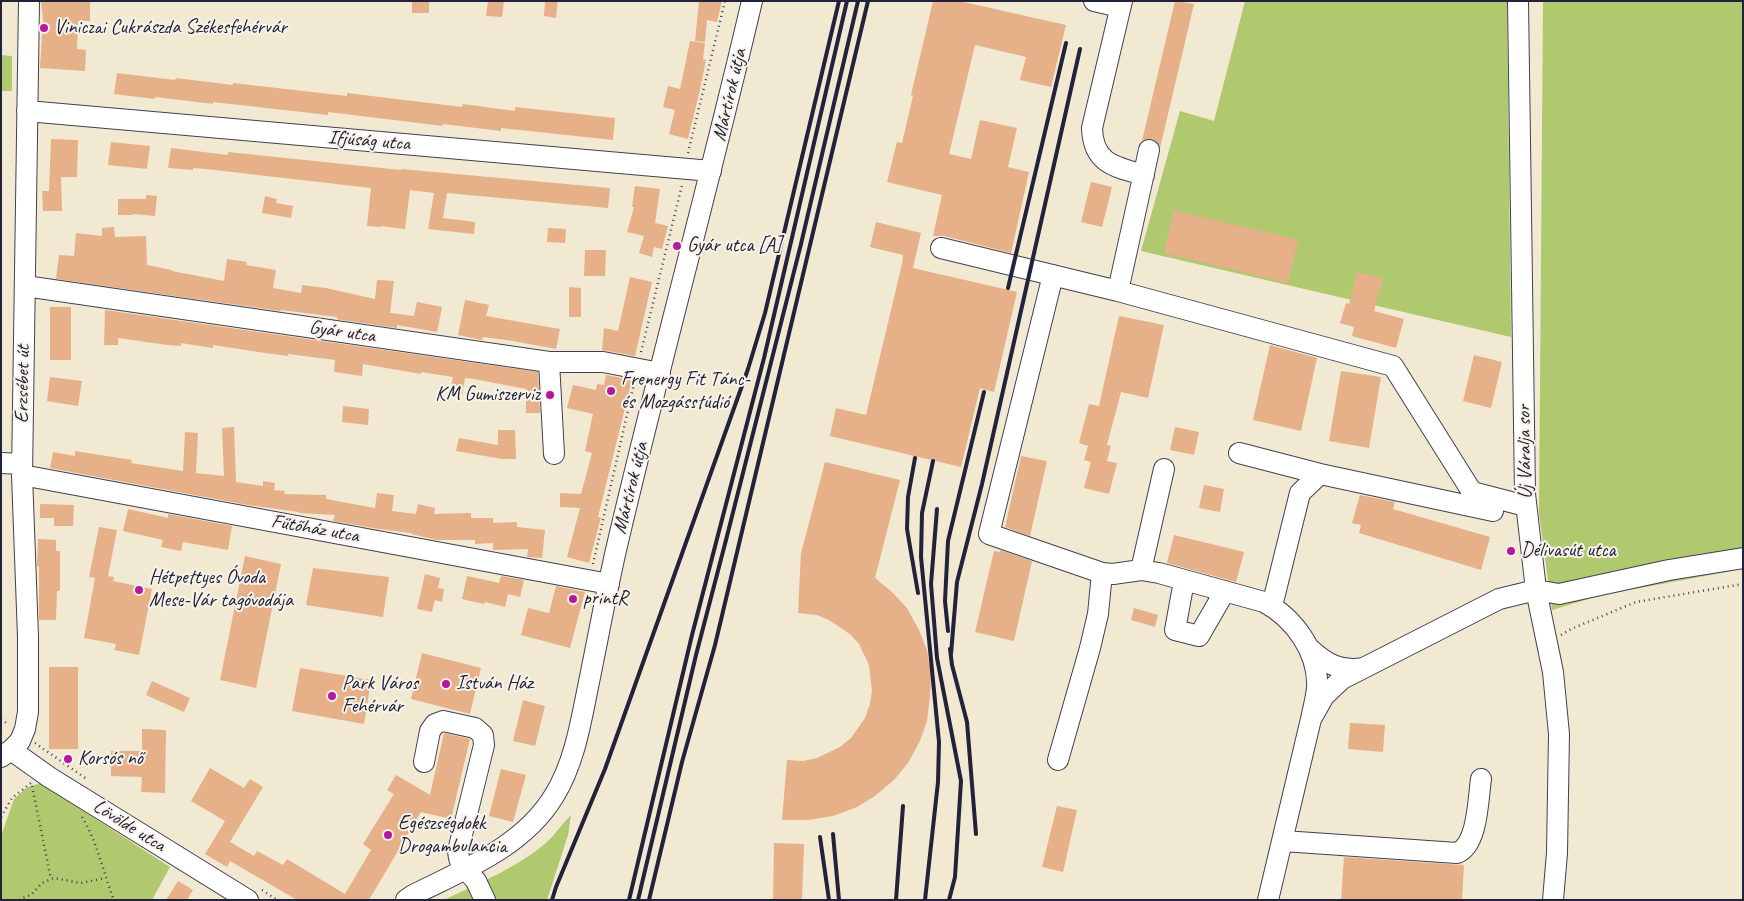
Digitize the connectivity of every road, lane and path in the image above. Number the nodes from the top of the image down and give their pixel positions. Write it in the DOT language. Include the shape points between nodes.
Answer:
graph roads {
  1 [pos="29,1"];
  2 [pos="725,1"];
  3 [pos="752,1"];
  4 [pos="1094,1"];
  5 [pos="1518,1"];
  6 [pos="1121,4"];
  7 [pos="27,111"];
  8 [pos="1149,150"];
  9 [pos="684,168"];
  10 [pos="711,171"];
  11 [pos="1144,174"];
  12 [pos="941,248"];
  13 [pos="1053,275"];
  14 [pos="25,286"];
  15 [pos="1118,291"];
  16 [pos="549,362"];
  17 [pos="638,369"];
  18 [pos="660,373"];
  19 [pos="1239,453"];
  20 [pos="554,454"];
  21 [pos="1,463"];
  22 [pos="1286,465"];
  23 [pos="1164,469"];
  24 [pos="22,470"];
  25 [pos="1320,474"];
  26 [pos="1300,493"];
  27 [pos="1527,512"];
  28 [pos="1743,558"];
  29 [pos="1141,570"];
  30 [pos="1102,573"];
  31 [pos="1184,581"];
  32 [pos="602,582"];
  33 [pos="1743,584"];
  34 [pos="1536,590"];
  35 [pos="1224,591"];
  36 [pos="1272,606"];
  37 [pos="1547,643"];
  38 [pos="1309,648"];
  39 [pos="1365,667"];
  40 [pos="1311,718"];
  41 [pos="6,754"];
  42 [pos="1058,760"];
  43 [pos="424,762"];
  44 [pos="1480,778"];
  45 [pos="32,782"];
  46 [pos="38,783"];
  47 [pos="80,814"];
  48 [pos="1,817"];
  49 [pos="1283,841"];
  50 [pos="464,870"];
  51 [pos="106,878"];
  52 [pos="51,879"];
  53 [pos="19,900"];
  54 [pos="114,900"];
  55 [pos="248,900"];
  56 [pos="406,900"];
  57 [pos="485,900"];
  58 [pos="1268,900"];
  59 [pos="1553,900"];
  1 -- 7 [label="street, Erzsébet út"];
  2 -- 9 [label="path"];
  3 -- 10 [label="street, Mártírok útja"];
  4 -- 6 [label="street"];
  5 -- 27 [label="street, Új Váralja sor"];
  6 -- 11 [label="street" via="1092,128 1092,141 1098,154 1107,162"];
  7 -- 9 [label="street, Ifjúság utca"];
  7 -- 14 [label="street, Erzsébet út"];
  8 -- 11 [label="street"];
  9 -- 10 [label="street, Ifjúság utca"];
  9 -- 17 [label="path" via="681,193"];
  10 -- 18 [label="street, Mártírok útja"];
  11 -- 15 [label="street"];
  12 -- 13 [label="street"];
  13 -- 15 [label="street"];
  13 -- 30 [label="street" via="989,534"];
  14 -- 16 [label="street, Gyár utca"];
  14 -- 24 [label="street, Erzsébet út"];
  15 -- 27 [label="street" via="1393,366 1472,492"];
  16 -- 17 [label="street, Gyár utca" via="602,362"];
  16 -- 20 [label="street"];
  17 -- 18 [label="street, Gyár utca"];
  17 -- 32 [label="path" via="592,569"];
  18 -- 32 [label="street, Mártírok útja"];
  19 -- 22 [label="street"];
  21 -- 24 [label="street, Fűtőház utca"];
  22 -- 25 [label="street"];
  22 -- 26 [label="street"];
  23 -- 29 [label="street"];
  24 -- 32 [label="street, Fűtőház utca"];
  24 -- 41 [label="street, Erzsébet út" via="28,712 23,734"];
  25 -- 26 [label="street"];
  25 -- 27 [label="street"];
  26 -- 36 [label="street"];
  27 -- 34 [label="street, Új Váralja sor"];
  28 -- 34 [label="street" via="1559,594"];
  29 -- 30 [label="street"];
  29 -- 31 [label="street"];
  30 -- 42 [label="street" via="1098,614 1090,648"];
  31 -- 35 [label="street"];
  31 -- 35 [label="street" via="1174,630 1199,636"];
  32 -- 50 [label="street, Mártírok útja" via="576,742 561,785 544,810 522,833"];
  33 -- 37 [label="path" via="1636,602 1571,629"];
  34 -- 37 [label="street, Új Váralja sor"];
  34 -- 39 [label="street" via="1499,599"];
  35 -- 36 [label="street"];
  36 -- 38 [label="street" via="1287,618"];
  37 -- 59 [label="street, Új Váralja sor" via="1559,734"];
  38 -- 39 [label="street" via="1339,668 1353,670"];
  38 -- 40 [label="street" via="1317,687"];
  39 -- 40 [label="street" via="1332,687"];
  40 -- 49 [label="street"];
  41 -- 55 [label="street, Lövölde utca" via="49,777"];
  43 -- 50 [label="street" via="430,731 436,724 443,721 475,728 483,735 484,745 458,850"];
  44 -- 49 [label="street" via="1473,834 1462,851 1457,853"];
  45 -- 46 [label="path"];
  45 -- 48 [label="path" via="12,798"];
  45 -- 52 [label="path"];
  47 -- 51 [label="path" via="96,844"];
  49 -- 58 [label="street"];
  50 -- 56 [label="street, Mártírok útja"];
  50 -- 57 [label="street" via="475,880"];
  51 -- 52 [label="path" via="81,883"];
  51 -- 54 [label="path"];
  52 -- 53 [label="path"];
}
